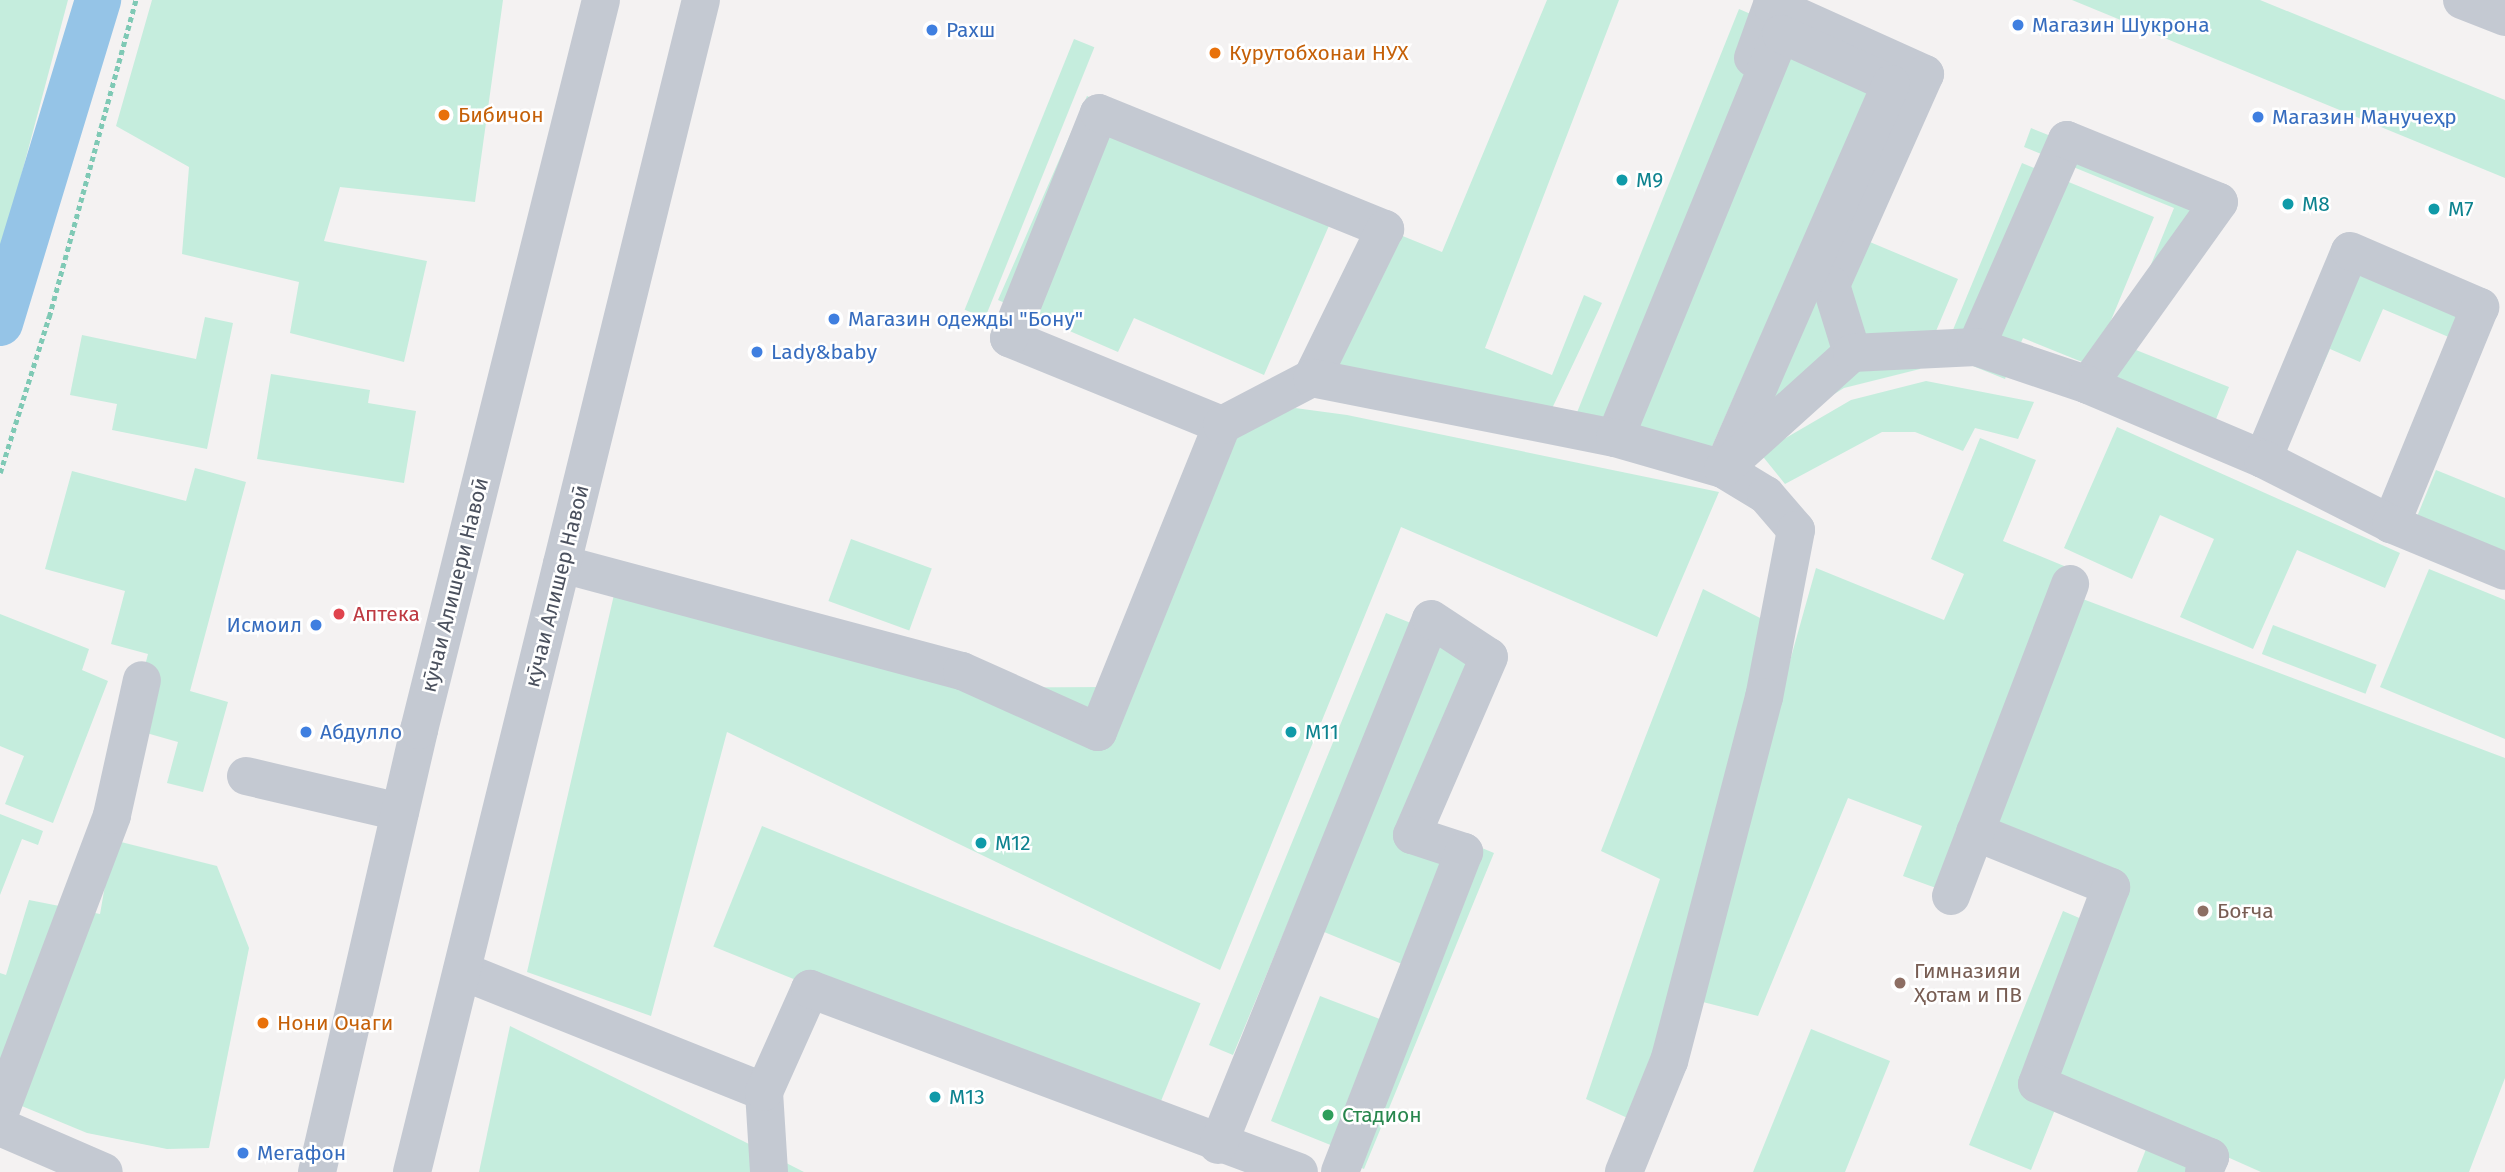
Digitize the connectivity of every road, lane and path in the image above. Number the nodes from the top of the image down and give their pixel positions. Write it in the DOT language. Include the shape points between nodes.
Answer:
graph roads {
  1 [pos="136,0"];
  2 [pos="601,0"];
  3 [pos="701,0"];
  4 [pos="2462,0"];
  5 [pos="2505,18"];
  6 [pos="1976,347"];
  7 [pos="1852,353"];
  8 [pos="1312,378"];
  9 [pos="2088,386"];
  10 [pos="1222,425"];
  11 [pos="1615,438"];
  12 [pos="2263,459"];
  13 [pos="1723,469"];
  14 [pos="0,473"];
  15 [pos="2391,524"];
  16 [pos="562,564"];
  17 [pos="2505,571"];
  18 [pos="2070,584"];
  19 [pos="142,680"];
  20 [pos="246,776"];
  21 [pos="400,812"];
  22 [pos="1975,832"];
  23 [pos="1951,896"];
  24 [pos="463,971"];
  25 [pos="764,1092"];
  26 [pos="0,1112"];
  27 [pos="0,1127"];
  28 [pos="1218,1146"];
  29 [pos="104,1172"];
  30 [pos="317,1172"];
  31 [pos="412,1172"];
  32 [pos="769,1172"];
  33 [pos="1298,1172"];
  34 [pos="1340,1172"];
  35 [pos="1624,1172"];
  36 [pos="2204,1172"];
  1 -- 14 [label="path" via="49,317"];
  2 -- 21 [label="street, кӯчаи Алишери Навоӣ"];
  3 -- 16 [label="street, кӯчаи Алишер Навоӣ"];
  4 -- 5 [label="street"];
  6 -- 7 [label="street"];
  6 -- 9 [label="street"];
  6 -- 9 [label="street" via="2067,140 2219,202"];
  7 -- 11 [label="street" via="1831,285 1925,74 1772,5"];
  7 -- 13 [label="street"];
  8 -- 10 [label="street"];
  8 -- 10 [label="street" via="1385,229 1099,113 1009,338"];
  8 -- 11 [label="street"];
  9 -- 12 [label="street"];
  10 -- 16 [label="street" via="1098,732 962,671"];
  11 -- 13 [label="street"];
  11 -- 13 [label="street" via="1781,34 1891,84"];
  12 -- 15 [label="street"];
  12 -- 15 [label="street" via="2350,251 2480,307"];
  13 -- 35 [label="street" via="1766,495 1796,530 1764,697 1670,1061"];
  15 -- 17 [label="street"];
  16 -- 24 [label="street, кӯчаи Алишер Навоӣ"];
  18 -- 22 [label="street"];
  19 -- 26 [label="street" via="113,815"];
  20 -- 21 [label="street"];
  21 -- 30 [label="street, кӯчаи Алишери Навоӣ"];
  22 -- 23 [label="street"];
  22 -- 36 [label="street" via="2111,887 2037,1084 2210,1157"];
  24 -- 25 [label="street"];
  24 -- 31 [label="street, кӯчаи Алишер Навоӣ"];
  25 -- 28 [label="street" via="810,989"];
  25 -- 32 [label="street"];
  27 -- 29 [label="street"];
  28 -- 33 [label="street"];
  28 -- 34 [label="street" via="1431,619 1489,657 1412,835 1464,852"];
}
